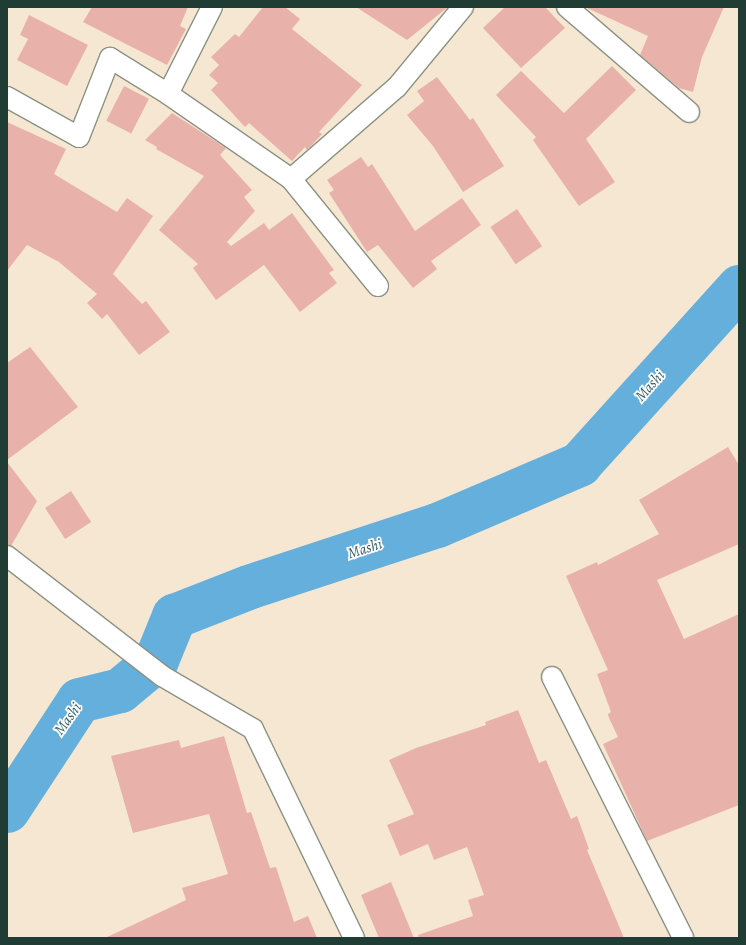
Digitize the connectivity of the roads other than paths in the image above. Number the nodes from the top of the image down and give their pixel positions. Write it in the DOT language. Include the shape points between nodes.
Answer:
graph roads {
  1 [pos="212,7"];
  2 [pos="463,7"];
  3 [pos="567,7"];
  4 [pos="168,94"];
  5 [pos="7,97"];
  6 [pos="689,112"];
  7 [pos="291,179"];
  8 [pos="378,286"];
  9 [pos="7,556"];
  10 [pos="552,677"];
  11 [pos="354,938"];
  12 [pos="683,938"];
  1 -- 4 [label="street"];
  2 -- 7 [label="street" via="397,87"];
  3 -- 6 [label="street"];
  4 -- 5 [label="street" via="110,58 78,137"];
  4 -- 7 [label="street"];
  7 -- 8 [label="street"];
  9 -- 11 [label="street" via="162,676 253,729"];
  10 -- 12 [label="street"];
}
